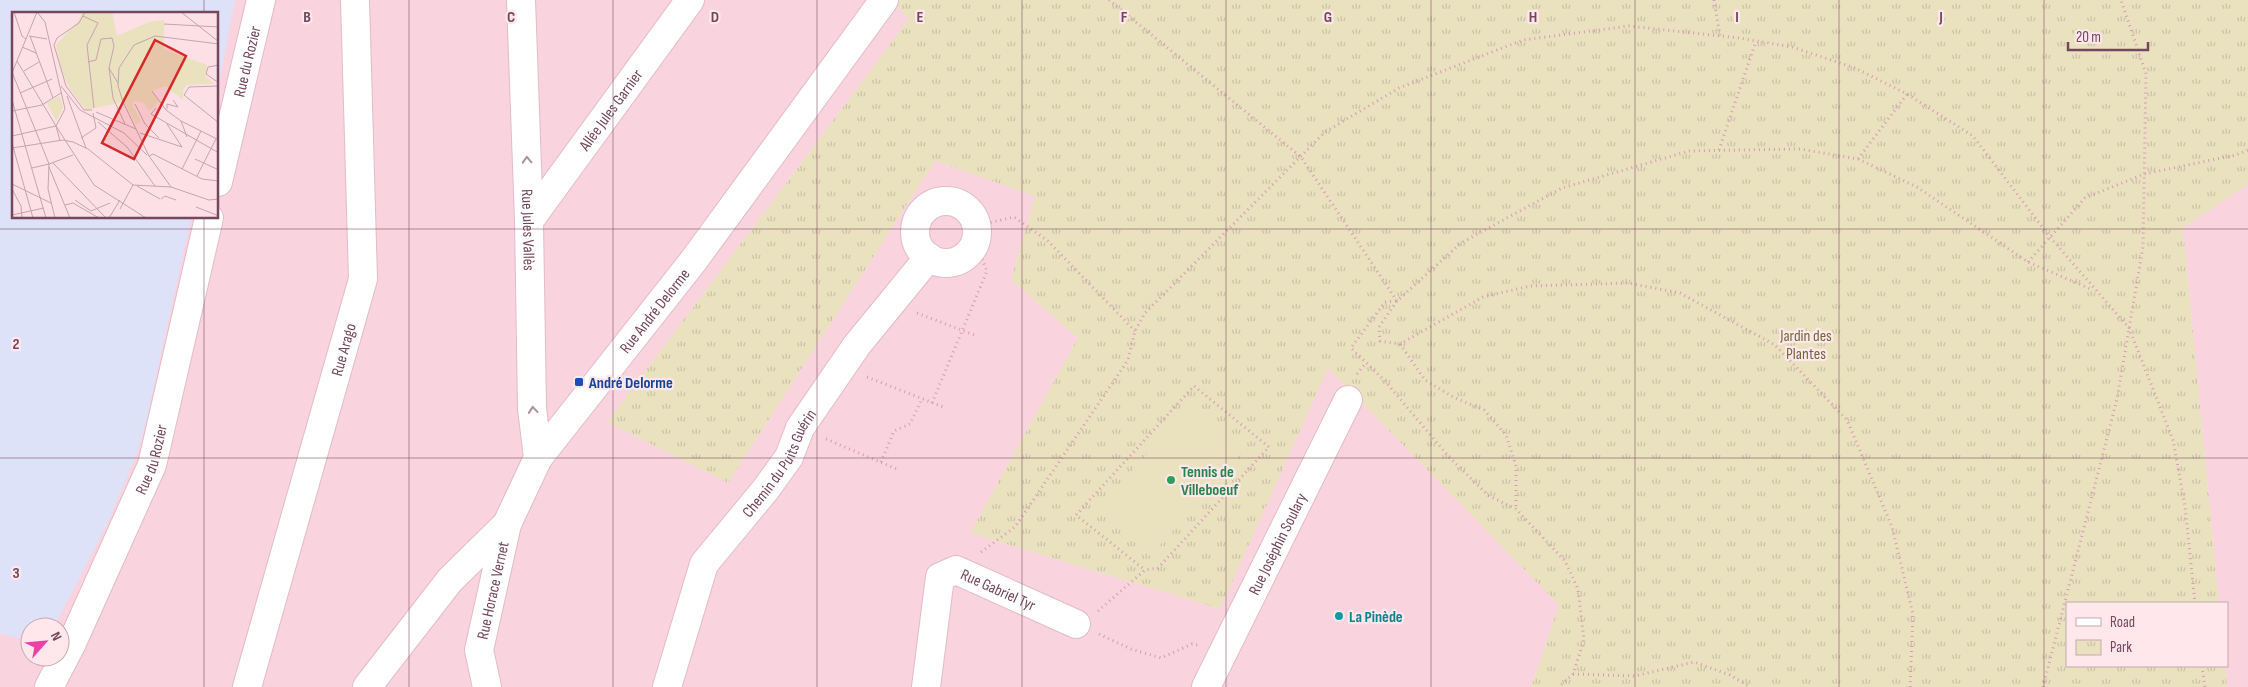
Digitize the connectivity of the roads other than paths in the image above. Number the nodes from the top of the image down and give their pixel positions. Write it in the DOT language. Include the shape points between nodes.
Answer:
graph roads {
  1 [pos="261,0"];
  2 [pos="355,0"];
  3 [pos="521,0"];
  4 [pos="690,0"];
  5 [pos="884,0"];
  6 [pos="219,178"];
  7 [pos="209,219"];
  8 [pos="529,220"];
  9 [pos="929,257"];
  10 [pos="1348,400"];
  11 [pos="538,458"];
  12 [pos="507,524"];
  13 [pos="1079,625"];
  14 [pos="49,687"];
  15 [pos="248,687"];
  16 [pos="367,687"];
  17 [pos="487,687"];
  18 [pos="667,687"];
  19 [pos="926,687"];
  20 [pos="1206,687"];
  1 -- 6 [label="street, Rue du Rozier"];
  2 -- 15 [label="street, Rue Arago" via="362,279"];
  8 -- 3 [label="street, Rue Jules Vallès, one-way"];
  4 -- 8 [label="street, Allée Jules Garnier"];
  5 -- 11 [label="street, Rue André Delorme" via="694,260"];
  7 -- 14 [label="street, Rue du Rozier" via="152,465"];
  11 -- 8 [label="street, Rue Jules Vallès, one-way" via="532,408"];
  9 -- 9 [label="street" via="918,245 915,230 920,215 932,204 948,201 963,206 969,211 976,234 966,255 944,263"];
  9 -- 18 [label="street, Chemin du Puits Guérin" via="889,303 842,367 800,428 789,457 766,489 704,564"];
  10 -- 20 [label="street, Rue Joséphin Soulary"];
  11 -- 12 [label="street, Rue André Delorme"];
  12 -- 16 [label="street, Rue André Delorme" via="450,580"];
  12 -- 17 [label="street, Rue Horace Vernet" via="479,650"];
  13 -- 19 [label="street, Rue Gabriel Tyr" via="956,570 940,577"];
}
